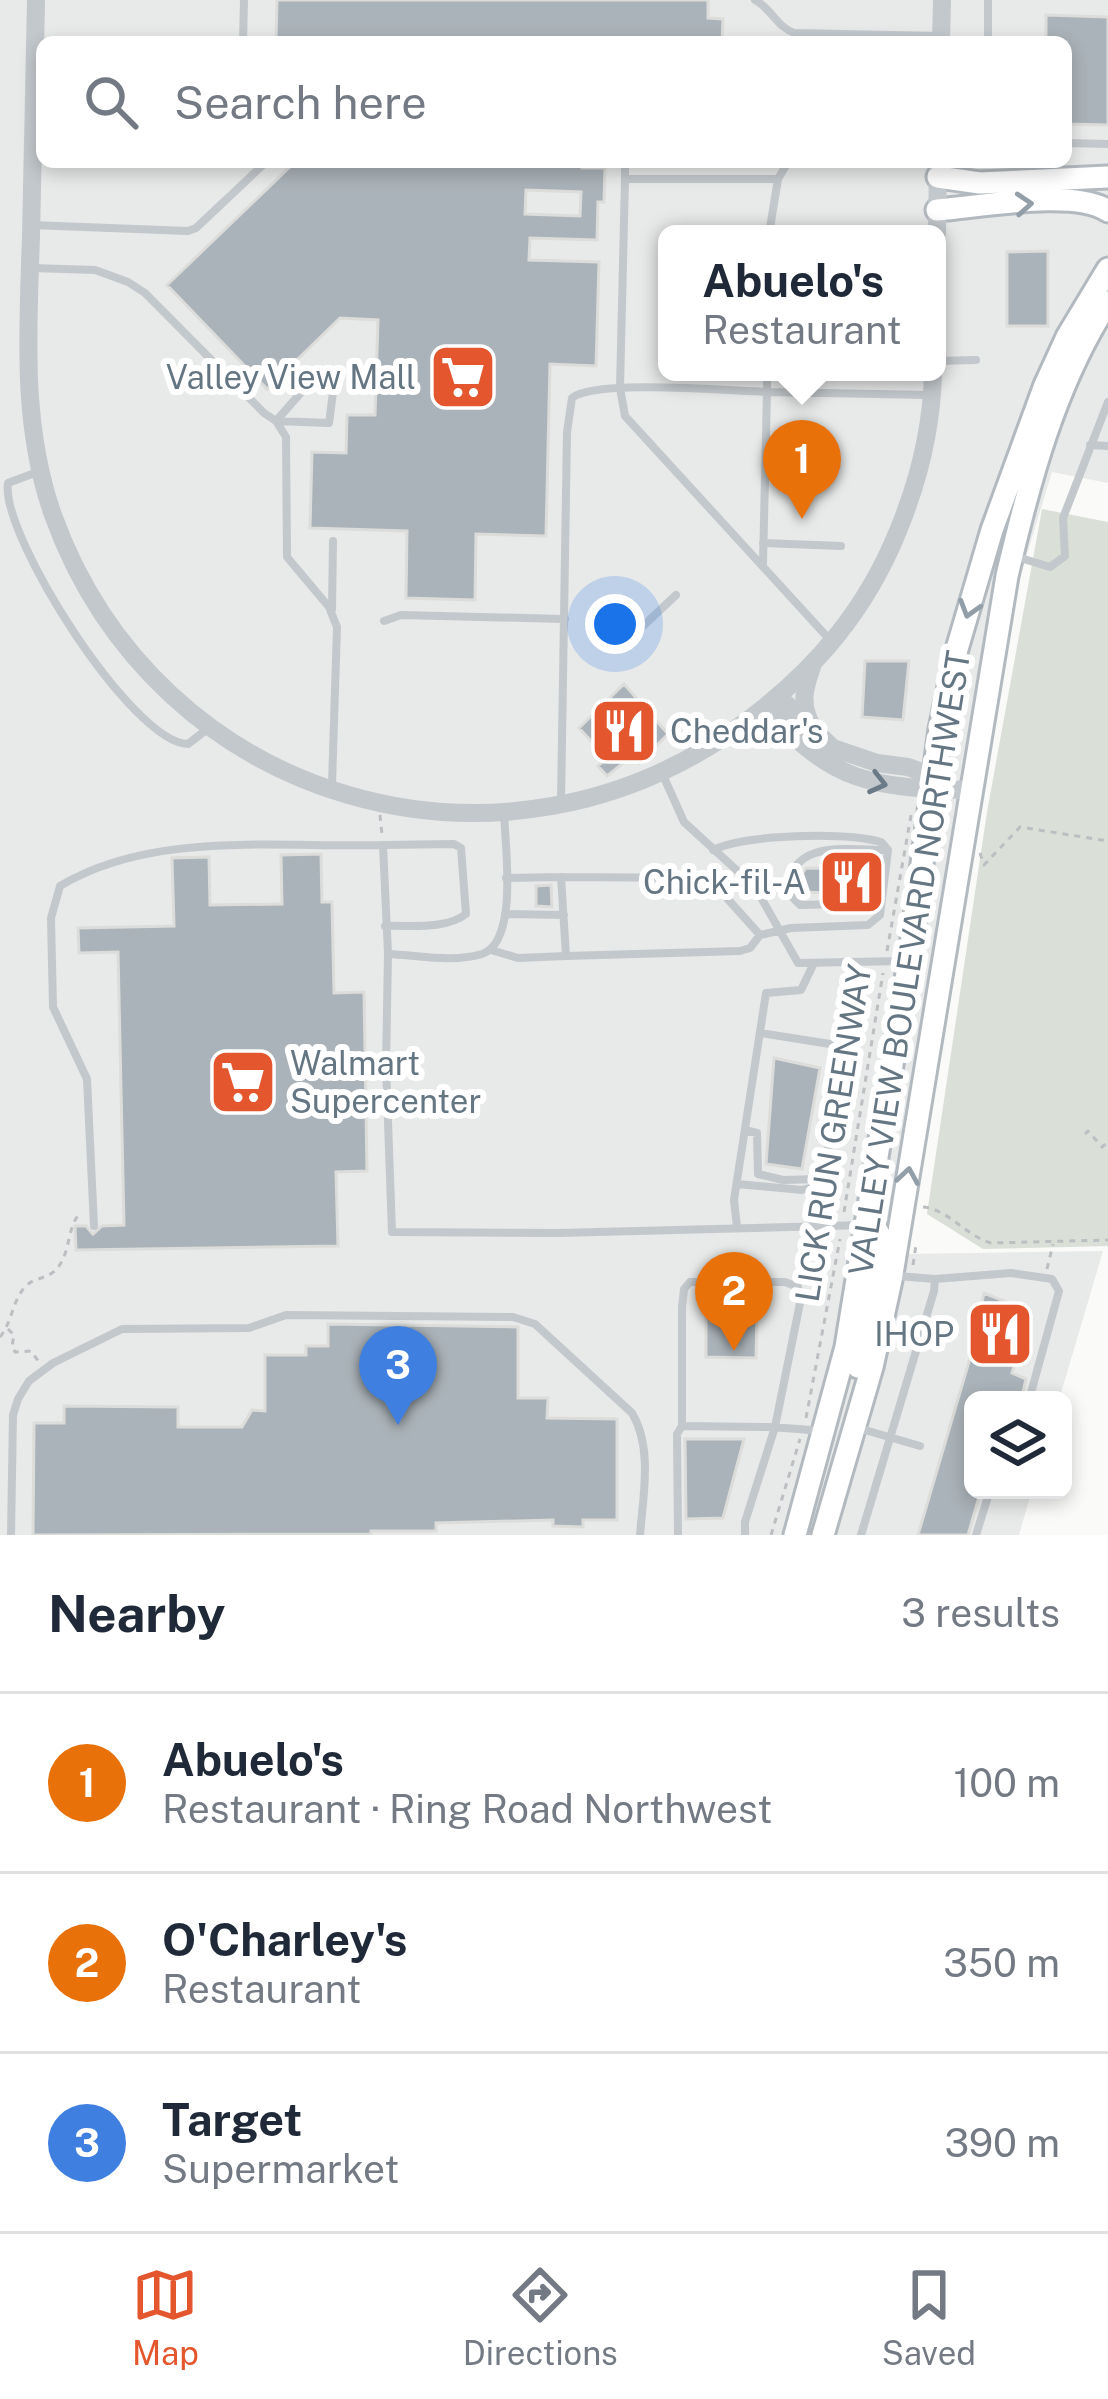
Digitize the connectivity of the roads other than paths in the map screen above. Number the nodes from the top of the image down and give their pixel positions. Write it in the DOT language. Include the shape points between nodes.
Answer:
graph roads {
  1 [pos="36,0"];
  2 [pos="244,0"];
  3 [pos="754,0"];
  4 [pos="942,0"];
  5 [pos="988,0"];
  6 [pos="244,36"];
  7 [pos="868,36"];
  8 [pos="941,36"];
  9 [pos="988,36"];
  10 [pos="1072,143"];
  11 [pos="1108,144"];
  12 [pos="260,168"];
  13 [pos="625,168"];
  14 [pos="665,168"];
  15 [pos="784,168"];
  16 [pos="938,170"];
  17 [pos="1108,176"];
  18 [pos="625,179"];
  19 [pos="665,179"];
  20 [pos="778,179"];
  21 [pos="937,210"];
  22 [pos="1108,211"];
  23 [pos="31,225"];
  24 [pos="770,225"];
  25 [pos="937,225"];
  26 [pos="30,268"];
  27 [pos="1108,269"];
  28 [pos="1108,302"];
  29 [pos="1102,327"];
  30 [pos="976,360"];
  31 [pos="946,361"];
  32 [pos="766,381"];
  33 [pos="933,381"];
  34 [pos="620,388"];
  35 [pos="767,392"];
  36 [pos="933,395"];
  37 [pos="1108,402"];
  38 [pos="1031,420"];
  39 [pos="276,421"];
  40 [pos="1090,446"];
  41 [pos="1108,446"];
  42 [pos="40,471"];
  43 [pos="333,541"];
  44 [pos="764,543"];
  45 [pos="841,546"];
  46 [pos="1012,556"];
  47 [pos="763,564"];
  48 [pos="676,595"];
  49 [pos="332,612"];
  50 [pos="565,619"];
  51 [pos="384,621"];
  52 [pos="832,644"];
  53 [pos="622,646"];
  54 [pos="814,664"];
  55 [pos="772,702"];
  56 [pos="209,727"];
  57 [pos="731,733"];
  58 [pos="826,743"];
  59 [pos="800,744"];
  60 [pos="662,772"];
  61 [pos="932,783"];
  62 [pos="971,790"];
  63 [pos="332,793"];
  64 [pos="561,805"];
  65 [pos="504,813"];
  66 [pos="382,845"];
  67 [pos="713,850"];
  68 [pos="888,850"];
  69 [pos="561,877"];
  70 [pos="506,878"];
  71 [pos="882,903"];
  72 [pos="506,914"];
  73 [pos="564,914"];
  74 [pos="385,926"];
  75 [pos="778,930"];
  76 [pos="760,935"];
  77 [pos="490,950"];
  78 [pos="388,955"];
  79 [pos="566,956"];
  80 [pos="909,961"];
  81 [pos="813,965"];
  82 [pos="760,1033"];
  83 [pos="745,1130"];
  84 [pos="822,1179"];
  85 [pos="737,1184"];
  86 [pos="866,1225"];
  87 [pos="94,1226"];
  88 [pos="737,1227"];
  89 [pos="892,1275"];
  90 [pos="934,1279"];
  91 [pos="1032,1391"];
  92 [pos="682,1426"];
  93 [pos="775,1427"];
  94 [pos="855,1427"];
  95 [pos="818,1433"];
  96 [pos="890,1435"];
  97 [pos="920,1446"];
  98 [pos="987,1499"];
  99 [pos="11,1535"];
  100 [pos="640,1535"];
  101 [pos="678,1535"];
  102 [pos="746,1535"];
  103 [pos="795,1535"];
  104 [pos="808,1535"];
  105 [pos="823,1535"];
  106 [pos="861,1535"];
  107 [pos="976,1535"];
  1 -- 23 [label="street"];
  2 -- 6 [label="lane"];
  3 -- 7 [label="lane" via="794,33"];
  4 -- 8 [label="street"];
  5 -- 9 [label="lane"];
  10 -- 11 [label="lane"];
  12 -- 23 [label="lane" via="188,231"];
  13 -- 18 [label="lane"];
  14 -- 19 [label="lane"];
  15 -- 20 [label="lane"];
  16 -- 17 [label="main road" via="980,182"];
  16 -- 21 [label="street"];
  18 -- 19 [label="lane"];
  18 -- 34 [label="lane"];
  19 -- 20 [label="lane"];
  20 -- 24 [label="lane"];
  21 -- 22 [label="main road, one-way" via="1073,200"];
  21 -- 25 [label="street"];
  23 -- 26 [label="street"];
  26 -- 39 [label="lane" via="95,270 128,282"];
  26 -- 42 [label="street" via="28,383"];
  27 -- 38 [label="main road, VALLEY VIEW BOULEVARD NORTHWEST"];
  28 -- 29 [label="main road, VALLEY VIEW BOULEVARD NORTHWEST"];
  29 -- 46 [label="main road, VALLEY VIEW BOULEVARD NORTHWEST" via="1057,407"];
  30 -- 31 [label="lane"];
  32 -- 35 [label="lane"];
  33 -- 36 [label="street"];
  34 -- 35 [label="lane"];
  34 -- 47 [label="lane" via="625,416"];
  34 -- 50 [label="lane" via="578,392 568,406"];
  35 -- 36 [label="lane"];
  35 -- 44 [label="lane"];
  36 -- 52 [label="street" via="897,533 868,596"];
  37 -- 40 [label="lane"];
  38 -- 46 [label="main road" via="1004,543"];
  38 -- 61 [label="main road, VALLEY VIEW BOULEVARD NORTHWEST, one-way" via="957,650"];
  39 -- 39 [label="lane" via="306,387 335,377 329,423"];
  39 -- 49 [label="lane" via="286,437 287,557"];
  40 -- 41 [label="lane"];
  40 -- 46 [label="lane" via="1063,518 1065,556 1050,567"];
  42 -- 56 [label="street" via="65,546 99,610 145,669"];
  42 -- 56 [label="lane" via="8,483 6,496 55,607 159,733 188,744"];
  43 -- 49 [label="lane"];
  44 -- 45 [label="lane"];
  44 -- 47 [label="lane"];
  46 -- 62 [label="main road, VALLEY VIEW BOULEVARD NORTHWEST"];
  47 -- 52 [label="lane"];
  48 -- 53 [label="lane"];
  49 -- 63 [label="lane"];
  50 -- 51 [label="lane"];
  50 -- 64 [label="lane"];
  52 -- 54 [label="street"];
  54 -- 55 [label="street"];
  54 -- 58 [label="street" via="804,712"];
  55 -- 57 [label="street"];
  55 -- 58 [label="street"];
  55 -- 59 [label="street"];
  56 -- 63 [label="street"];
  57 -- 59 [label="street" via="769,730"];
  57 -- 60 [label="street"];
  58 -- 61 [label="street" via="908,767"];
  59 -- 61 [label="street, one-way" via="872,783"];
  60 -- 64 [label="street"];
  60 -- 67 [label="lane" via="684,822"];
  61 -- 62 [label="street"];
  61 -- 80 [label="main road, VALLEY VIEW BOULEVARD NORTHWEST"];
  89 -- 62 [label="main road, VALLEY VIEW BOULEVARD NORTHWEST, one-way"];
  63 -- 65 [label="street" via="448,813"];
  64 -- 65 [label="street"];
  65 -- 70 [label="lane"];
  66 -- 74 [label="lane"];
  66 -- 74 [label="lane" via="461,848 466,898 457,921"];
  66 -- 87 [label="lane" via="172,849 85,871 60,886 51,918 53,1007 87,1079"];
  67 -- 68 [label="lane" via="737,840 855,838"];
  67 -- 75 [label="lane" via="755,887"];
  68 -- 71 [label="lane"];
  68 -- 71 [label="lane" via="804,855 788,880 800,905"];
  69 -- 70 [label="lane"];
  69 -- 73 [label="lane"];
  69 -- 76 [label="lane" via="699,878"];
  70 -- 72 [label="lane"];
  71 -- 75 [label="lane" via="868,925"];
  72 -- 73 [label="lane"];
  72 -- 77 [label="lane"];
  73 -- 79 [label="lane"];
  74 -- 78 [label="lane"];
  75 -- 76 [label="lane"];
  75 -- 81 [label="lane" via="792,958"];
  76 -- 79 [label="lane" via="740,951"];
  77 -- 78 [label="lane"];
  77 -- 79 [label="lane"];
  78 -- 88 [label="lane" via="392,1232"];
  80 -- 81 [label="lane"];
  80 -- 86 [label="main road, VALLEY VIEW BOULEVARD NORTHWEST"];
  81 -- 82 [label="lane" via="801,990 766,993"];
  82 -- 83 [label="lane"];
  82 -- 84 [label="lane" via="841,1051"];
  83 -- 84 [label="lane" via="757,1133 758,1174"];
  83 -- 85 [label="lane"];
  84 -- 85 [label="lane" via="802,1190"];
  85 -- 88 [label="lane"];
  86 -- 88 [label="lane"];
  86 -- 94 [label="main road" via="881,1240"];
  86 -- 95 [label="main road, VALLEY VIEW BOULEVARD NORTHWEST" via="846,1347"];
  89 -- 90 [label="lane"];
  89 -- 94 [label="main road, VALLEY VIEW BOULEVARD NORTHWEST"];
  90 -- 91 [label="lane" via="1052,1279 1059,1292"];
  90 -- 96 [label="lane"];
  92 -- 93 [label="lane"];
  92 -- 93 [label="lane" via="684,1289 690,1282 757,1280 798,1287 801,1298"];
  92 -- 101 [label="lane"];
  93 -- 95 [label="lane"];
  93 -- 102 [label="lane"];
  94 -- 96 [label="lane"];
  94 -- 105 [label="main road, VALLEY VIEW BOULEVARD NORTHWEST"];
  95 -- 103 [label="main road, VALLEY VIEW BOULEVARD NORTHWEST"];
  95 -- 104 [label="main road" via="828,1470"];
  96 -- 97 [label="lane"];
  96 -- 106 [label="lane"];
  98 -- 107 [label="lane"];
  99 -- 100 [label="lane" via="13,1415 29,1381 122,1329 249,1328 286,1315 513,1317 536,1324 641,1428"];
}
